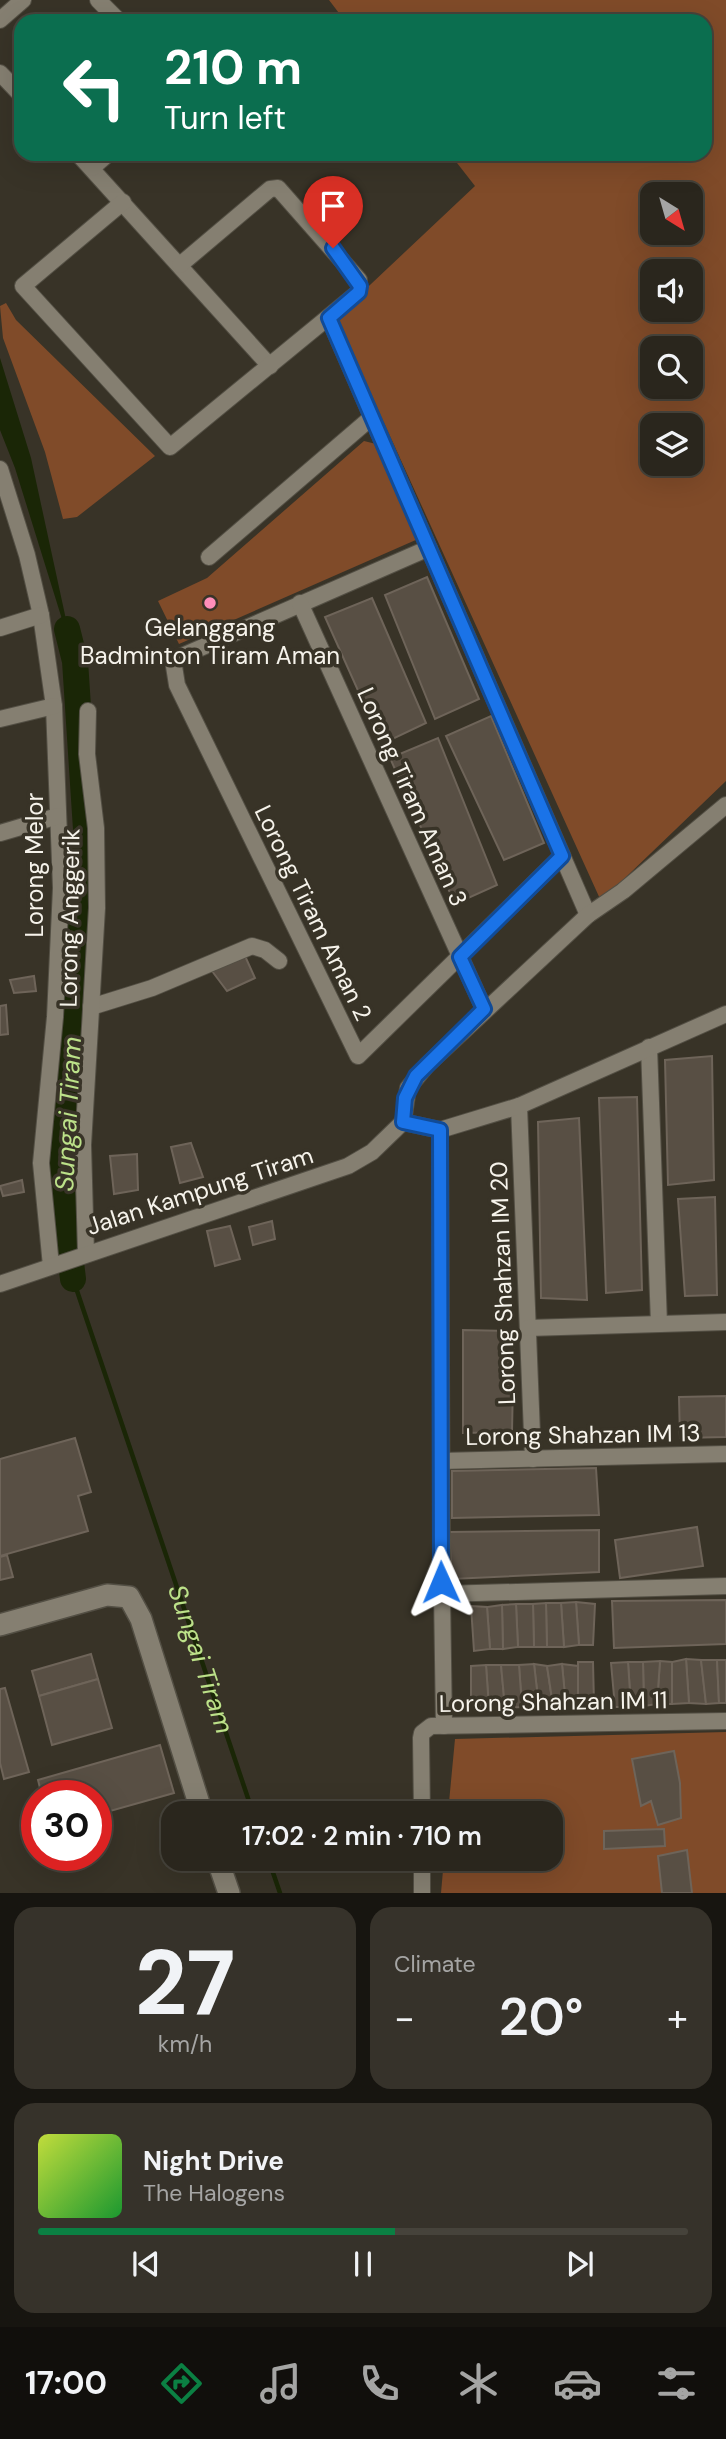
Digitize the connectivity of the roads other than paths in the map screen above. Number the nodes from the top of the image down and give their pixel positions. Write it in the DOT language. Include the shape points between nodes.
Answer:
graph roads {
  1 [pos="23,0"];
  2 [pos="98,0"];
  3 [pos="112,14"];
  4 [pos="0,20"];
  5 [pos="0,73"];
  6 [pos="14,88"];
  7 [pos="85,161"];
  8 [pos="100,161"];
  9 [pos="92,168"];
  10 [pos="123,202"];
  11 [pos="180,265"];
  12 [pos="329,318"];
  13 [pos="270,366"];
  14 [pos="372,417"];
  15 [pos="0,469"];
  16 [pos="429,548"];
  17 [pos="209,557"];
  18 [pos="300,603"];
  19 [pos="41,615"];
  20 [pos="0,628"];
  21 [pos="54,706"];
  22 [pos="88,711"];
  23 [pos="0,719"];
  24 [pos="726,805"];
  25 [pos="58,816"];
  26 [pos="0,833"];
  27 [pos="562,856"];
  28 [pos="588,915"];
  29 [pos="460,957"];
  30 [pos="279,961"];
  31 [pos="92,1007"];
  32 [pos="484,1009"];
  33 [pos="726,1014"];
  34 [pos="649,1048"];
  35 [pos="519,1106"];
  36 [pos="403,1122"];
  37 [pos="440,1130"];
  38 [pos="82,1254"];
  39 [pos="56,1264"];
  40 [pos="0,1284"];
  41 [pos="726,1322"];
  42 [pos="659,1324"];
  43 [pos="528,1328"];
  44 [pos="726,1454"];
  45 [pos="533,1459"];
  46 [pos="441,1461"];
  47 [pos="726,1586"];
  48 [pos="442,1594"];
  49 [pos="0,1625"];
  50 [pos="726,1721"];
  51 [pos="444,1726"];
  52 [pos="198,1801"];
  53 [pos="422,1801"];
  54 [pos="221,1871"];
  55 [pos="422,1871"];
  56 [pos="229,1893"];
  57 [pos="422,1893"];
  1 -- 4 [label="street"];
  2 -- 3 [label="street"];
  5 -- 6 [label="street"];
  7 -- 9 [label="street"];
  8 -- 9 [label="street"];
  9 -- 10 [label="street"];
  10 -- 11 [label="street"];
  10 -- 13 [label="street" via="23,286 170,447"];
  11 -- 12 [label="street" via="270,189 278,188 359,280 359,292"];
  11 -- 13 [label="street"];
  12 -- 13 [label="street"];
  12 -- 14 [label="street"];
  14 -- 16 [label="street"];
  14 -- 17 [label="street"];
  15 -- 19 [label="street, Lorong Melor"];
  16 -- 18 [label="street"];
  16 -- 27 [label="street"];
  18 -- 29 [label="street, Lorong Tiram Aman 3"];
  18 -- 29 [label="street, Lorong Tiram Aman 2" via="173,660 177,685 358,1056"];
  19 -- 20 [label="street"];
  19 -- 21 [label="street, Lorong Melor"];
  21 -- 23 [label="street"];
  21 -- 25 [label="street, Lorong Melor"];
  22 -- 31 [label="street, Lorong Anggerik" via="87,754 96,828"];
  24 -- 28 [label="street"];
  25 -- 26 [label="street"];
  25 -- 39 [label="street, Lorong Melor" via="61,888 55,1017 41,1163"];
  27 -- 28 [label="street"];
  27 -- 29 [label="street"];
  28 -- 32 [label="street"];
  29 -- 32 [label="street, Lorong Tiram Aman 3"];
  30 -- 31 [label="street" via="252,946 189,974"];
  31 -- 38 [label="street, Lorong Anggerik"];
  32 -- 36 [label="street" via="416,1076 405,1098"];
  33 -- 34 [label="street"];
  34 -- 35 [label="street"];
  34 -- 42 [label="street"];
  35 -- 37 [label="street"];
  35 -- 43 [label="street, Lorong Shahzan IM 20"];
  36 -- 37 [label="street"];
  36 -- 38 [label="street, Jalan Kampung Tiram" via="372,1152 348,1166"];
  37 -- 46 [label="street"];
  38 -- 39 [label="street, Jalan Kampung Tiram"];
  39 -- 40 [label="street, Jalan Kampung Tiram"];
  41 -- 42 [label="street"];
  42 -- 43 [label="street"];
  43 -- 45 [label="street, Lorong Shahzan IM 20"];
  44 -- 45 [label="street, Lorong Shahzan IM 13"];
  45 -- 46 [label="street, Lorong Shahzan IM 13"];
  46 -- 48 [label="street"];
  47 -- 48 [label="street"];
  48 -- 51 [label="street"];
  49 -- 52 [label="street" via="118,1594 129,1597 141,1619"];
  50 -- 51 [label="street, Lorong Shahzan IM 11"];
  51 -- 53 [label="street, Lorong Shahzan IM 11" via="430,1726 422,1733"];
  54 -- 56 [label="street"];
  55 -- 57 [label="street"];
}
